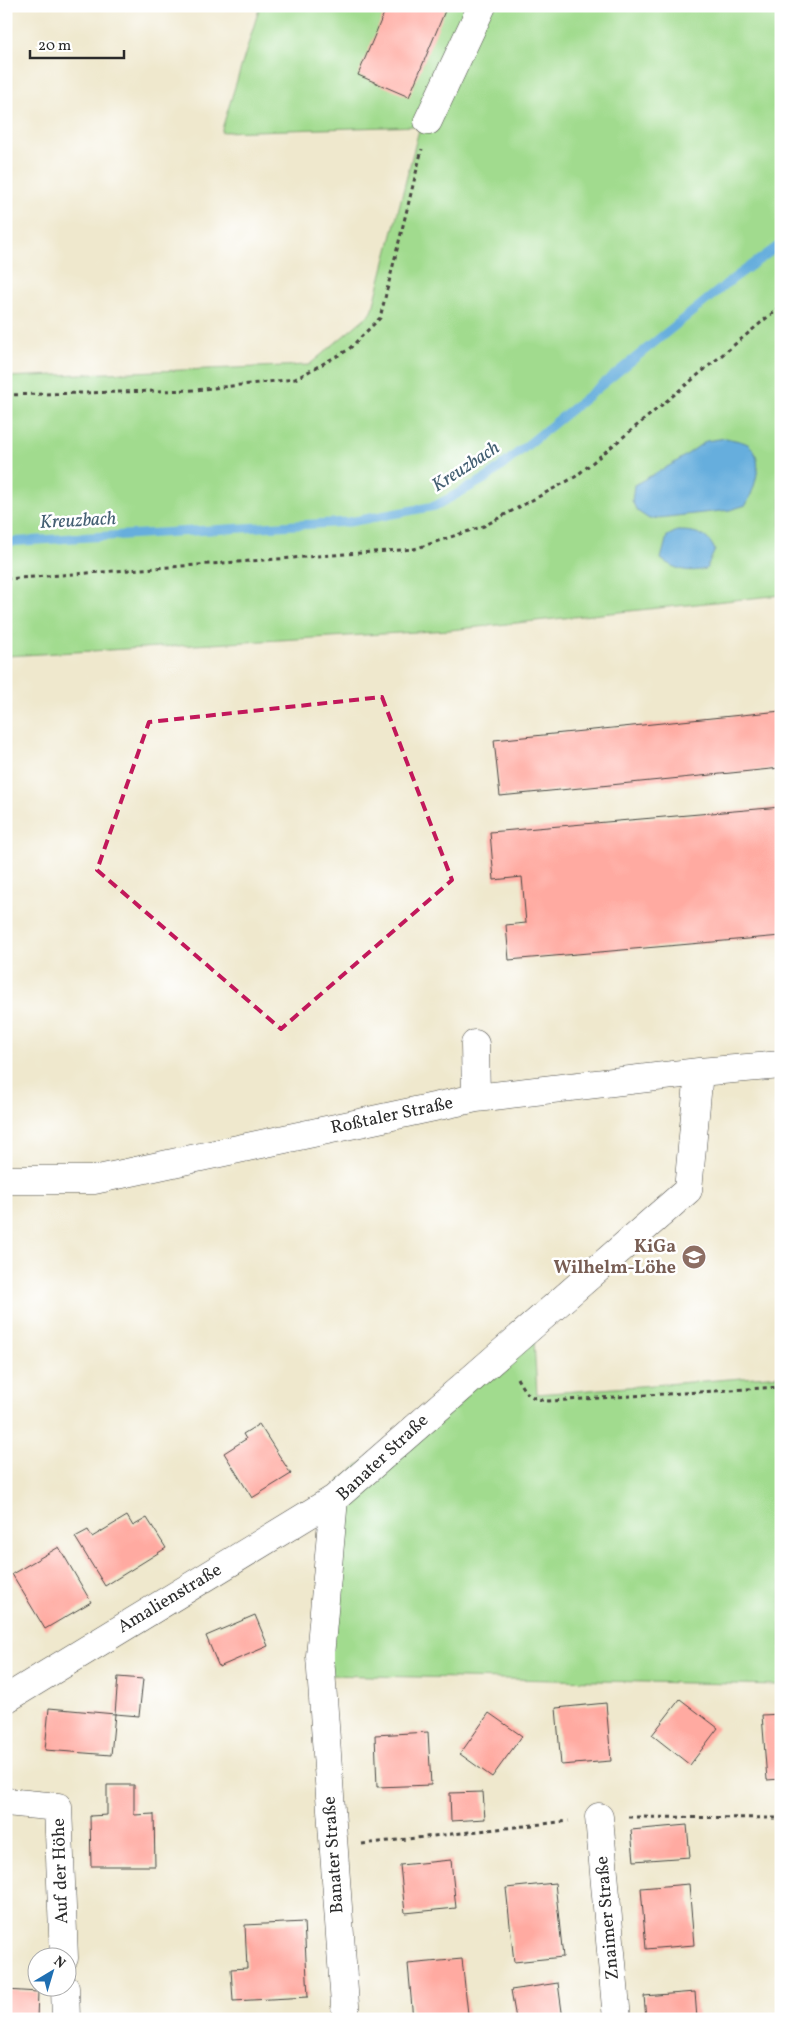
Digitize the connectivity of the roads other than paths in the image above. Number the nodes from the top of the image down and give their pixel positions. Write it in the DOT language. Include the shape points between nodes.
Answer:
graph roads {
  1 [pos="482,6"];
  2 [pos="428,121"];
  3 [pos="476,1044"];
  4 [pos="781,1065"];
  5 [pos="699,1072"];
  6 [pos="476,1098"];
  7 [pos="6,1180"];
  8 [pos="334,1499"];
  9 [pos="6,1700"];
  10 [pos="6,1802"];
  11 [pos="599,1817"];
  12 [pos="64,1948"];
  13 [pos="65,1998"];
  14 [pos="66,2019"];
  15 [pos="346,2019"];
  16 [pos="618,2019"];
  1 -- 2 [label="street"];
  3 -- 6 [label="street"];
  4 -- 5 [label="street, Roßtaler Straße"];
  5 -- 6 [label="street, Roßtaler Straße"];
  5 -- 8 [label="street, Banater Straße" via="688,1190"];
  6 -- 7 [label="street, Roßtaler Straße" via="94,1180"];
  8 -- 9 [label="street, Amalienstraße"];
  8 -- 15 [label="street, Banater Straße" via="320,1656"];
  10 -- 12 [label="street, Auf der Höhe" via="58,1807"];
  11 -- 16 [label="street, Znaimer Straße"];
  13 -- 14 [label="street"];
}
